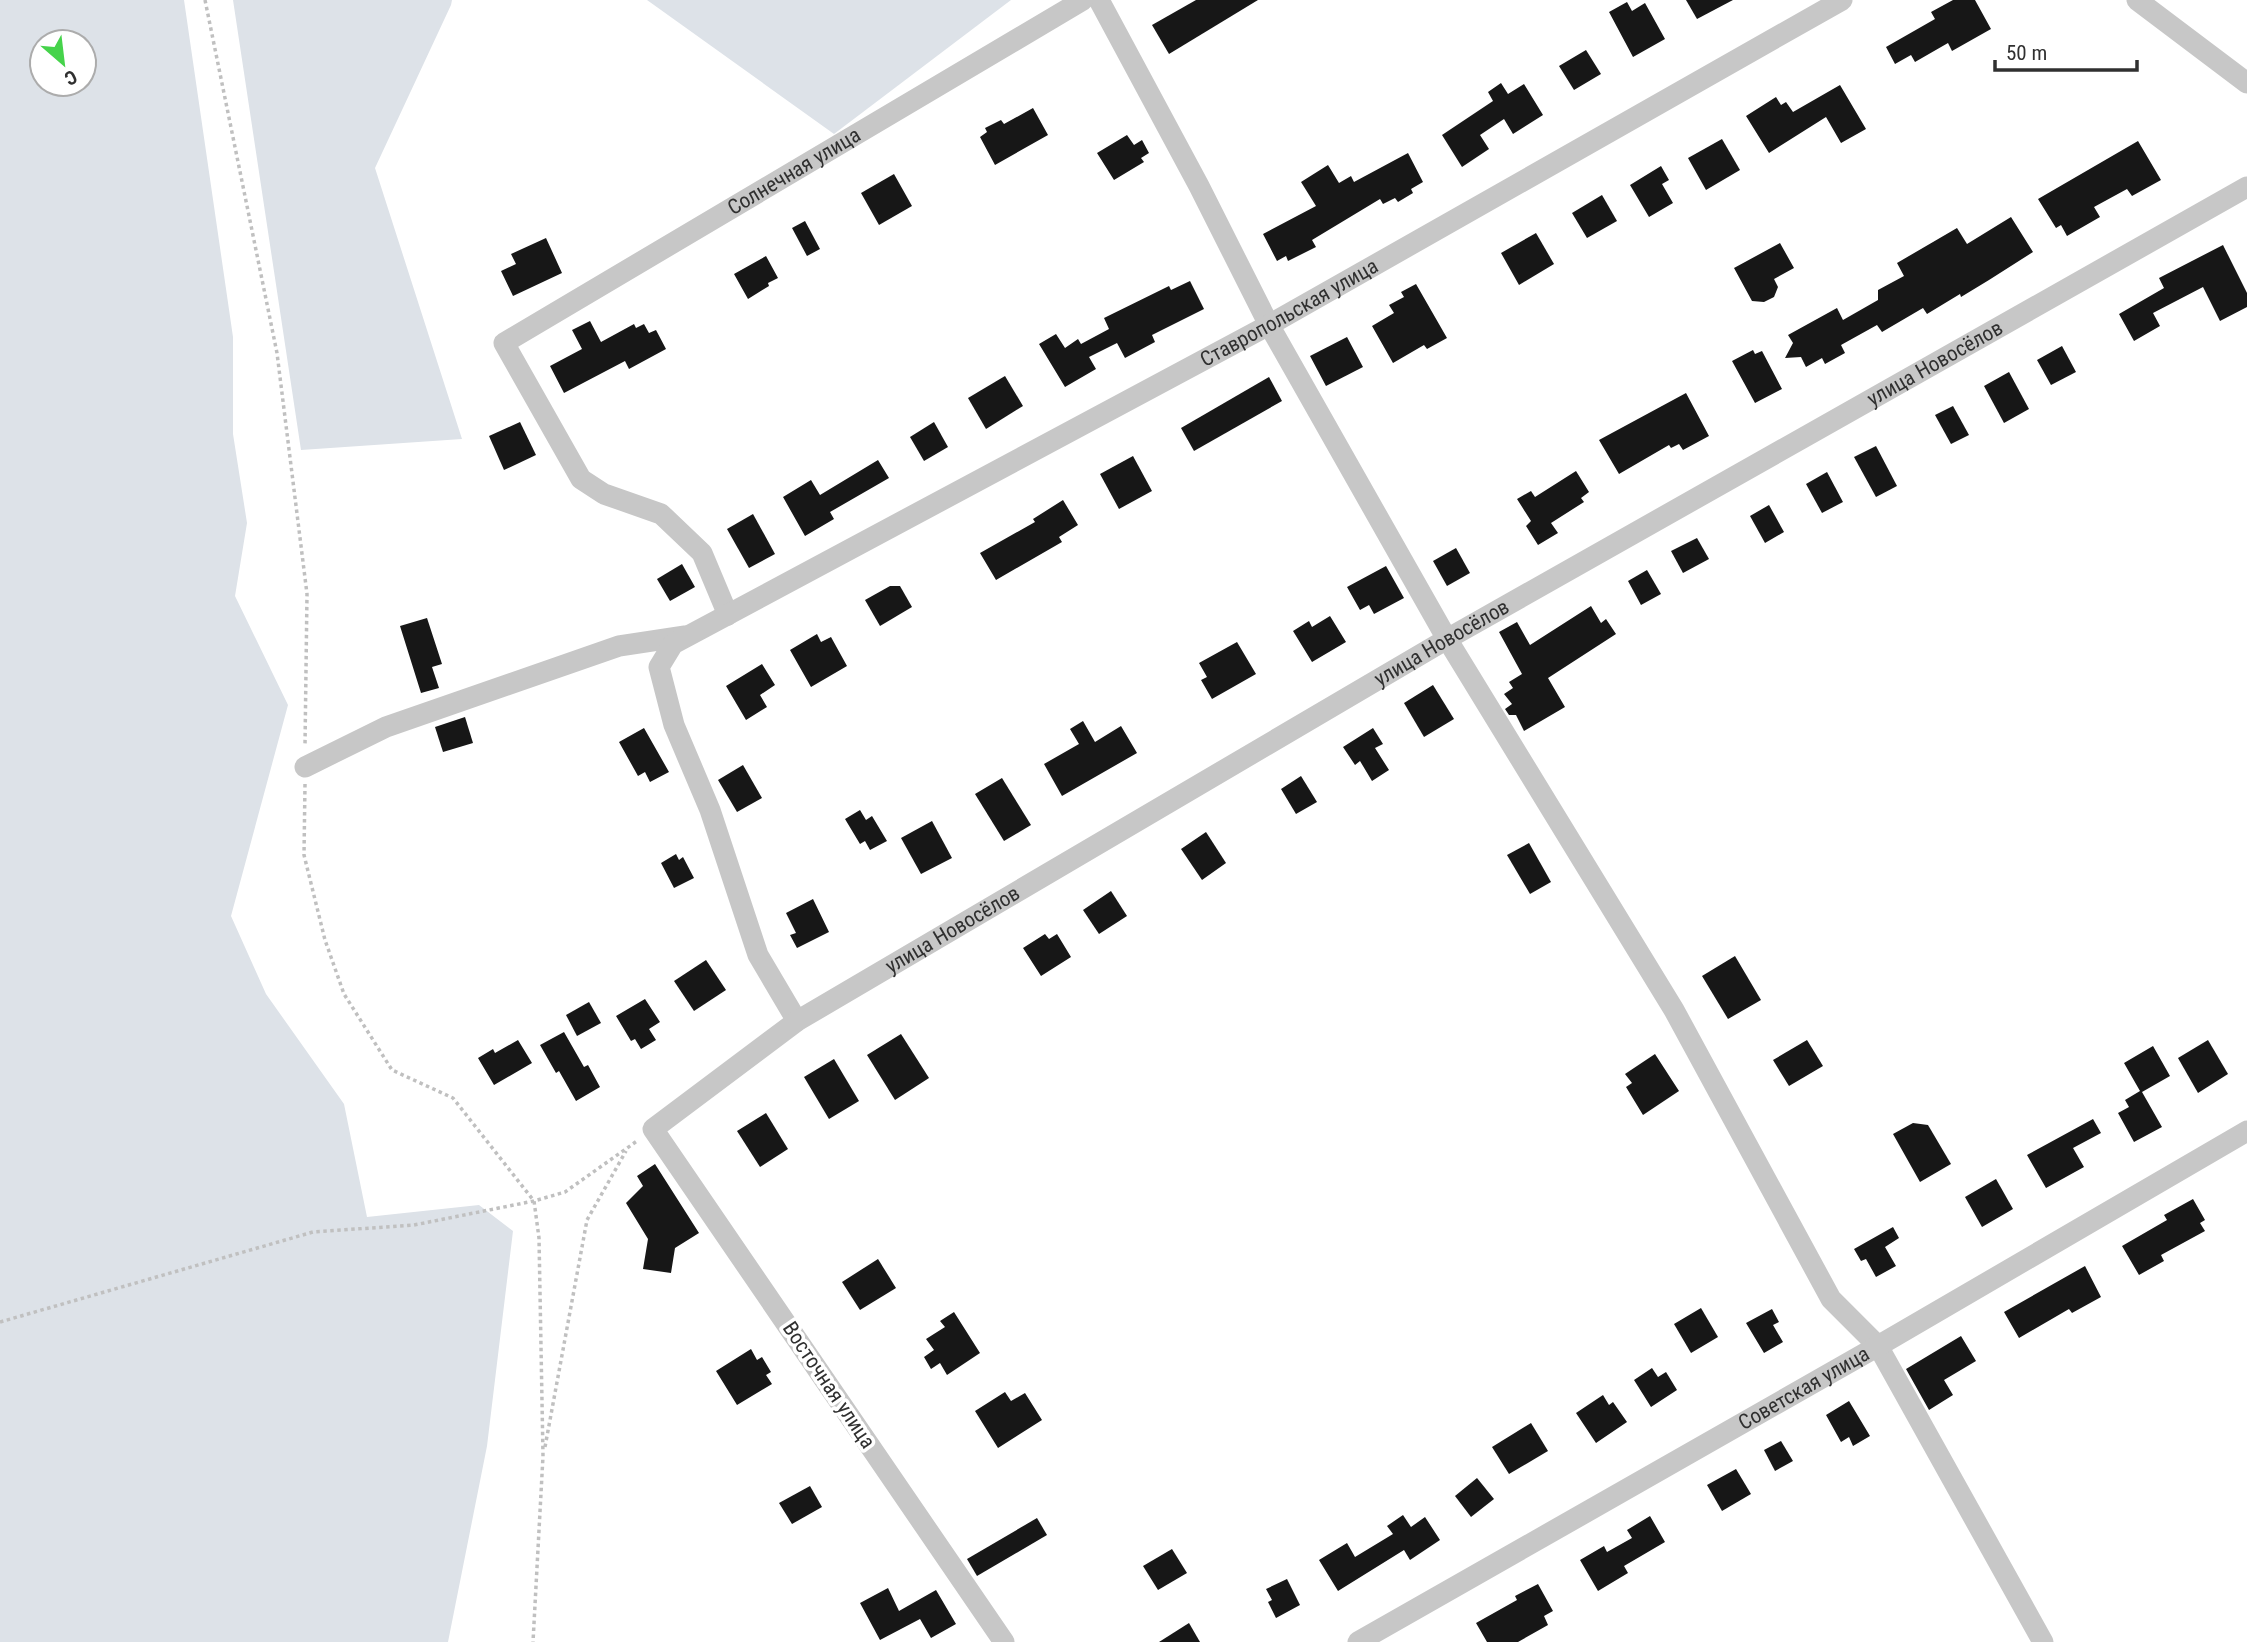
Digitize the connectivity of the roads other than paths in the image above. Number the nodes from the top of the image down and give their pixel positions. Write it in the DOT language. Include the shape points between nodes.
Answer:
graph roads {
  1 [pos="1083,0"];
  2 [pos="1099,0"];
  3 [pos="1842,0"];
  4 [pos="2137,0"];
  5 [pos="2247,83"];
  6 [pos="2247,187"];
  7 [pos="1269,325"];
  8 [pos="728,615"];
  9 [pos="689,636"];
  10 [pos="1447,639"];
  11 [pos="305,767"];
  12 [pos="797,1021"];
  13 [pos="653,1129"];
  14 [pos="2247,1131"];
  15 [pos="1878,1346"];
  16 [pos="1004,1642"];
  17 [pos="1358,1642"];
  18 [pos="2043,1642"];
  1 -- 8 [label="street, Солнечная улица" via="504,343 580,479 604,494 661,514 702,553"];
  2 -- 7 [label="street"];
  3 -- 7 [label="street, Ставропольская улица"];
  4 -- 5 [label="street"];
  6 -- 10 [label="street, улица Новосёлов"];
  7 -- 8 [label="street, Ставропольская улица"];
  7 -- 10 [label="street"];
  8 -- 9 [label="street, Ставропольская улица"];
  9 -- 11 [label="street" via="595,654 386,727"];
  9 -- 12 [label="street" via="673,644 659,667 674,725 710,810 758,955"];
  10 -- 12 [label="street, улица Новосёлов"];
  10 -- 15 [label="street" via="1674,1010 1830,1299"];
  12 -- 13 [label="street, улица Новосёлов"];
  13 -- 16 [label="street, Восточная улица"];
  14 -- 15 [label="street, Советская улица"];
  15 -- 17 [label="street, Советская улица"];
  15 -- 18 [label="street"];
}
